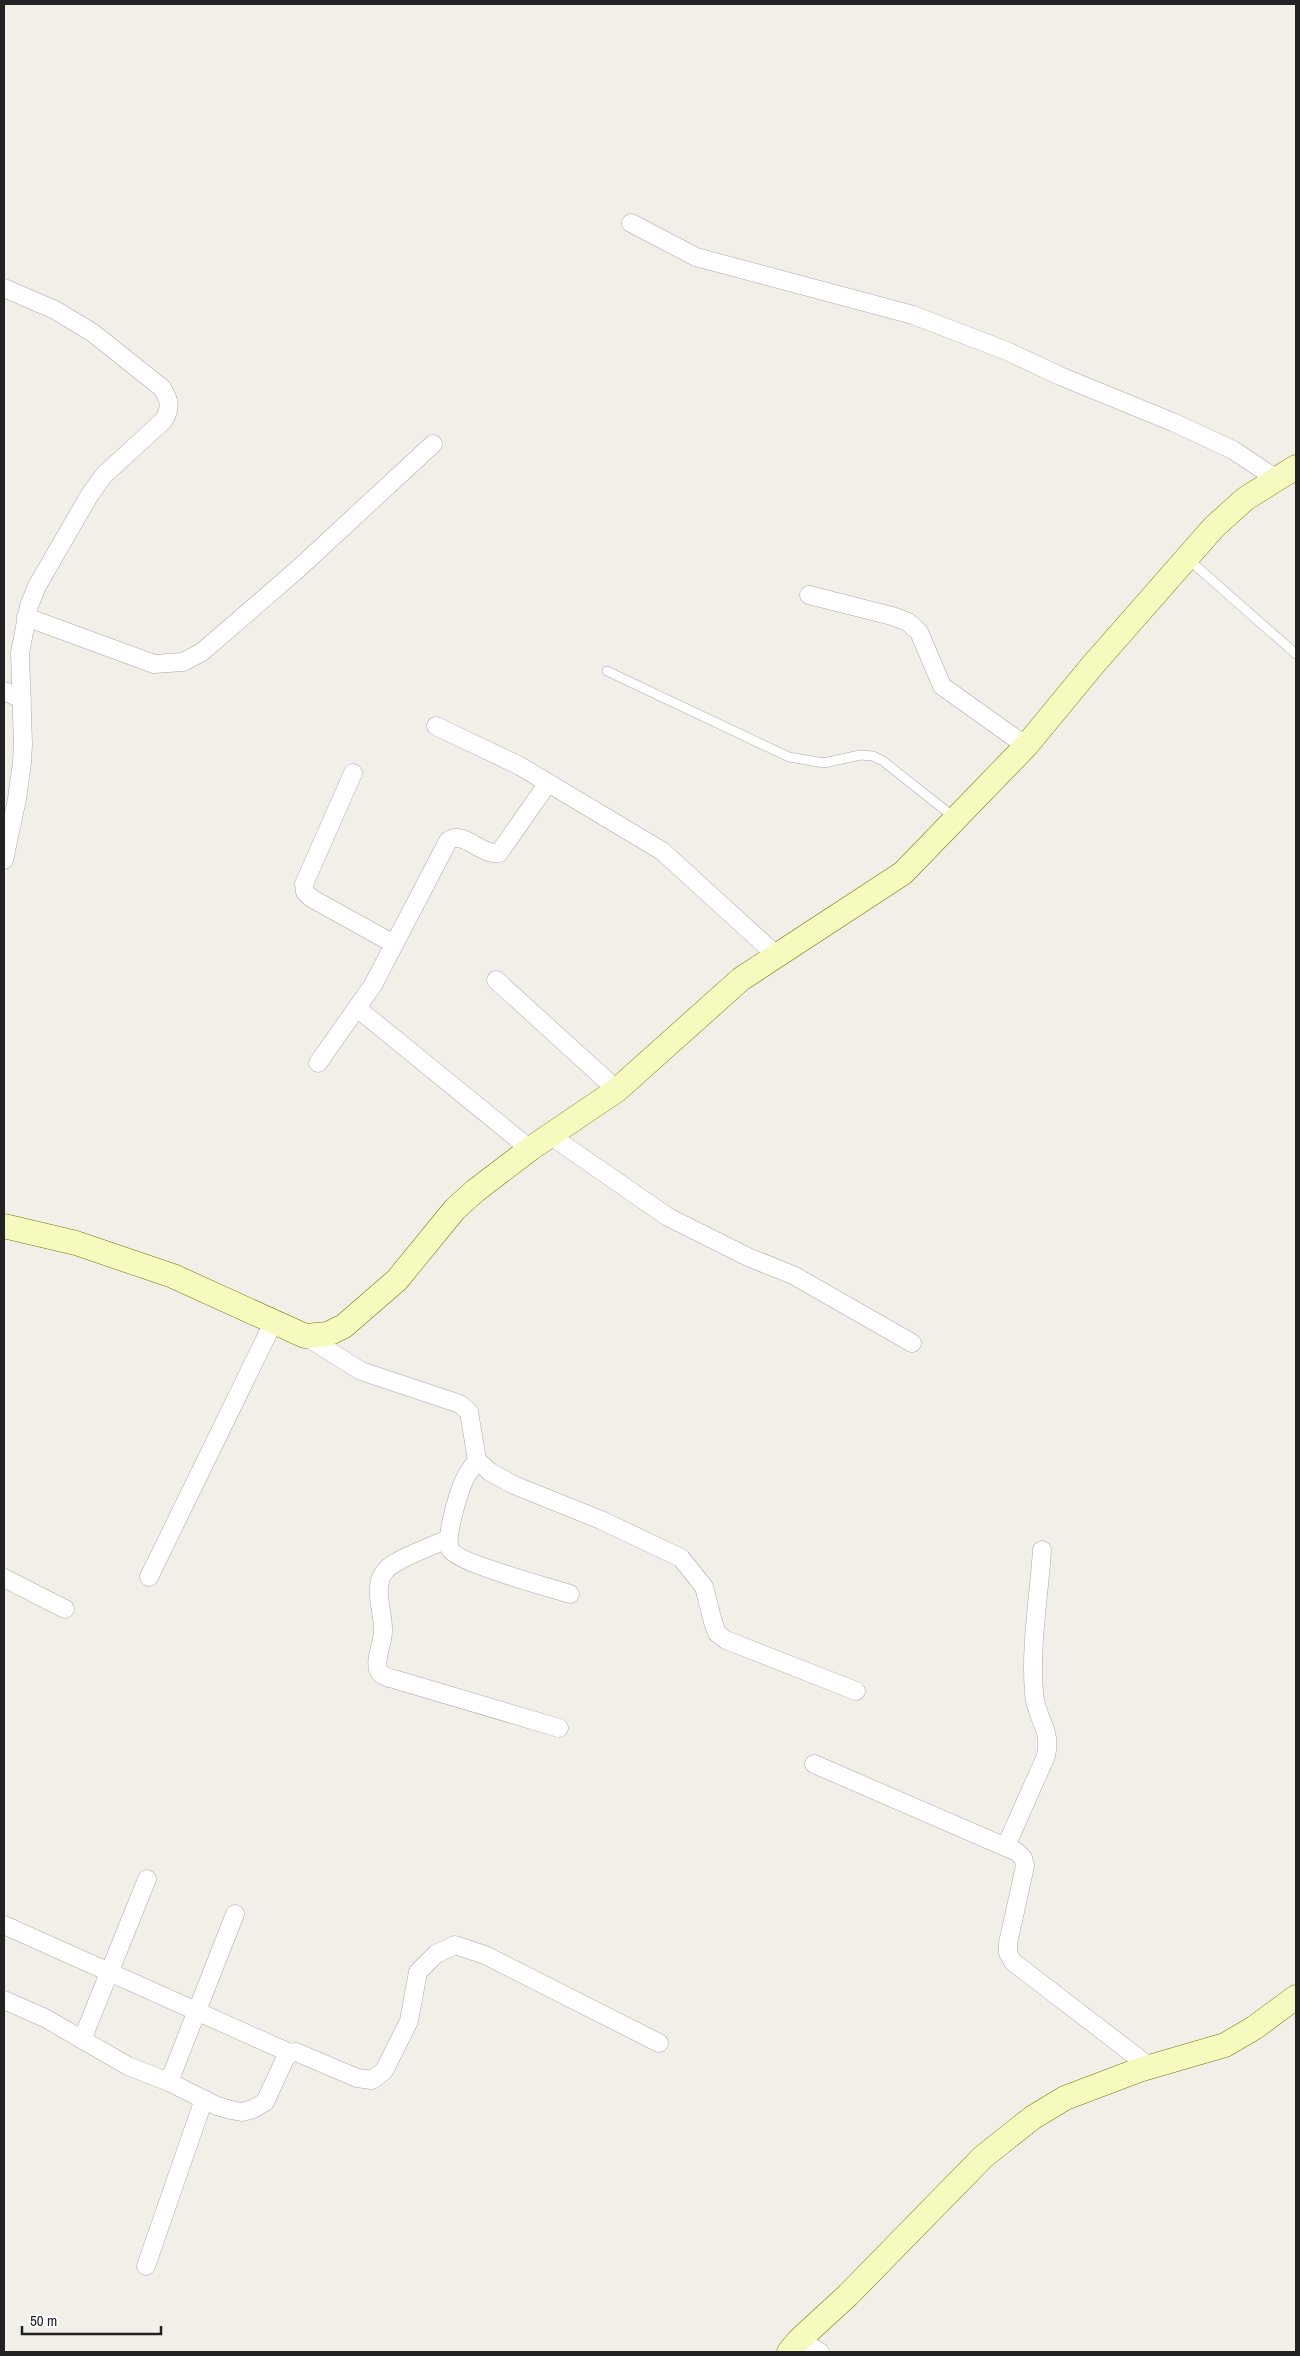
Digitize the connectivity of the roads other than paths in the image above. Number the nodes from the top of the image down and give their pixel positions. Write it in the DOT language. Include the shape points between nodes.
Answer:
graph roads {
  1 [pos="632,223"];
  2 [pos="4,288"];
  3 [pos="432,444"];
  4 [pos="1287,472"];
  5 [pos="1175,572"];
  6 [pos="809,595"];
  7 [pos="26,617"];
  8 [pos="1296,654"];
  9 [pos="607,671"];
  10 [pos="4,691"];
  11 [pos="22,699"];
  12 [pos="436,726"];
  13 [pos="1026,746"];
  14 [pos="353,773"];
  15 [pos="548,783"];
  16 [pos="956,819"];
  17 [pos="4,860"];
  18 [pos="394,944"];
  19 [pos="776,954"];
  20 [pos="496,980"];
  21 [pos="357,1008"];
  22 [pos="318,1063"];
  23 [pos="617,1090"];
  24 [pos="550,1136"];
  25 [pos="530,1149"];
  26 [pos="4,1226"];
  27 [pos="273,1323"];
  28 [pos="304,1336"];
  29 [pos="912,1343"];
  30 [pos="477,1460"];
  31 [pos="448,1538"];
  32 [pos="1042,1550"];
  33 [pos="149,1577"];
  34 [pos="4,1578"];
  35 [pos="570,1594"];
  36 [pos="65,1609"];
  37 [pos="856,1691"];
  38 [pos="559,1728"];
  39 [pos="814,1764"];
  40 [pos="1006,1846"];
  41 [pos="147,1880"];
  42 [pos="235,1914"];
  43 [pos="4,1925"];
  44 [pos="111,1972"];
  45 [pos="1296,1997"];
  46 [pos="4,2000"];
  47 [pos="199,2012"];
  48 [pos="82,2040"];
  49 [pos="659,2043"];
  50 [pos="290,2053"];
  51 [pos="1150,2066"];
  52 [pos="169,2082"];
  53 [pos="204,2099"];
  54 [pos="146,2266"];
  55 [pos="794,2346"];
  56 [pos="820,2352"];
  1 -- 4 [label="street" via="696,257 912,315 1008,351"];
  2 -- 7 [label="street" via="55,310 93,333 162,388 170,399 164,420 104,475 89,496 37,586"];
  3 -- 7 [label="street" via="298,569 202,652 183,662 154,664"];
  4 -- 5 [label="street" via="1245,499 1214,527"];
  5 -- 8 [label="lane"];
  5 -- 13 [label="street"];
  6 -- 13 [label="street" via="908,622 919,632 942,686"];
  7 -- 11 [label="street" via="20,652"];
  9 -- 16 [label="lane" via="789,757 824,763 860,755 884,760"];
  10 -- 11 [label="street"];
  11 -- 17 [label="street" via="22,762"];
  12 -- 15 [label="street"];
  13 -- 16 [label="street"];
  14 -- 18 [label="street" via="304,884 305,892"];
  15 -- 18 [label="street" via="499,853 484,852 460,837 448,841"];
  15 -- 19 [label="street" via="662,851"];
  16 -- 19 [label="street" via="903,873"];
  18 -- 21 [label="street"];
  19 -- 23 [label="street" via="742,978"];
  20 -- 23 [label="street"];
  21 -- 22 [label="street"];
  21 -- 25 [label="street"];
  23 -- 24 [label="street"];
  24 -- 25 [label="street"];
  24 -- 29 [label="street" via="668,1217 748,1257 793,1275"];
  25 -- 28 [label="street" via="455,1209 397,1280 344,1326 328,1334"];
  26 -- 27 [label="street" via="76,1243 173,1276"];
  27 -- 28 [label="street"];
  27 -- 33 [label="street"];
  28 -- 30 [label="street" via="361,1371 460,1404 469,1412"];
  30 -- 31 [label="street" via="464,1481"];
  30 -- 37 [label="street" via="490,1472 514,1485 601,1520 681,1558 704,1587 713,1622 726,1640"];
  31 -- 35 [label="street" via="450,1550 457,1557"];
  31 -- 38 [label="street" via="391,1566 382,1577 379,1600 383,1629 378,1670 382,1675 397,1680"];
  32 -- 40 [label="street" via="1033,1679 1036,1709 1049,1741 1046,1756"];
  34 -- 36 [label="street"];
  39 -- 40 [label="street"];
  40 -- 51 [label="street" via="1023,1858 1025,1866 1008,1943 1012,1962"];
  41 -- 44 [label="street"];
  42 -- 47 [label="street"];
  43 -- 44 [label="street"];
  44 -- 47 [label="street"];
  44 -- 48 [label="street"];
  45 -- 51 [label="street" via="1225,2045"];
  46 -- 48 [label="street" via="45,2018"];
  47 -- 50 [label="street"];
  47 -- 52 [label="street"];
  48 -- 52 [label="street" via="128,2066"];
  49 -- 50 [label="street" via="485,1955 455,1945 436,1954 418,1972 409,2021 384,2071 376,2078 357,2078 305,2054"];
  50 -- 53 [label="street" via="264,2102 253,2109 231,2110"];
  51 -- 55 [label="street" via="1065,2098 1032,2118 983,2158"];
  52 -- 53 [label="street"];
  53 -- 54 [label="street"];
  55 -- 56 [label="street"];
}
